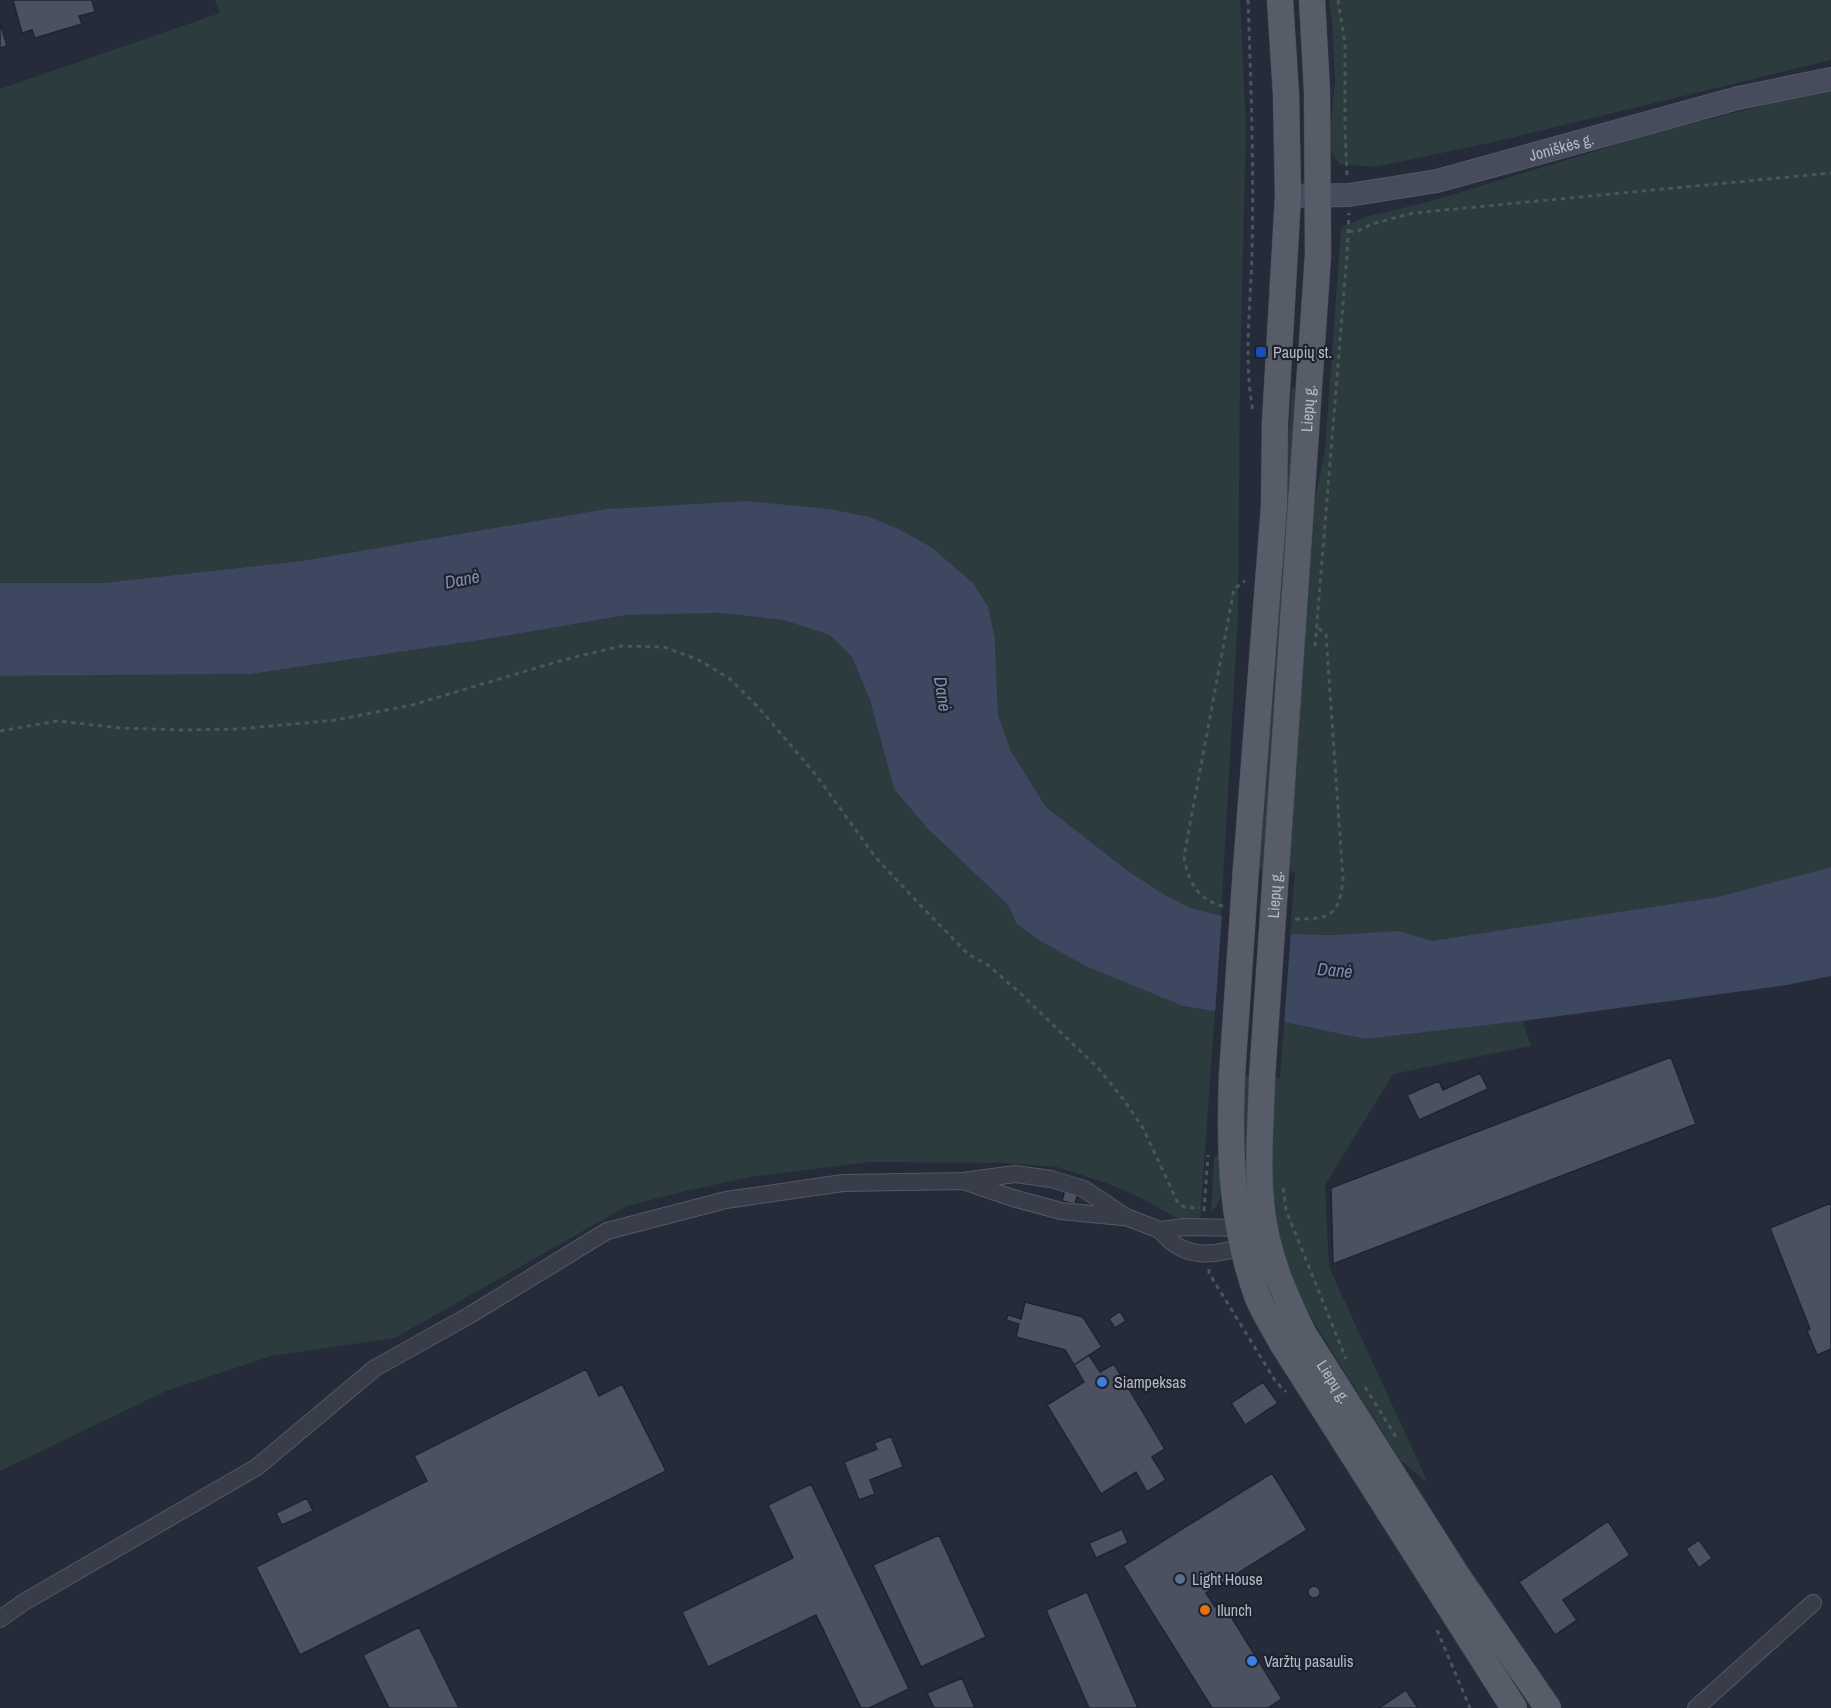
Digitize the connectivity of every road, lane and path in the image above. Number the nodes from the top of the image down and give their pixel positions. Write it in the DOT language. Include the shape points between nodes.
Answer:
graph roads {
  1 [pos="1248,0"];
  2 [pos="1280,0"];
  3 [pos="1311,0"];
  4 [pos="1831,79"];
  5 [pos="1831,173"];
  6 [pos="1288,196"];
  7 [pos="1318,196"];
  8 [pos="1349,231"];
  9 [pos="1255,422"];
  10 [pos="0,731"];
  11 [pos="1282,1178"];
  12 [pos="963,1181"];
  13 [pos="1204,1209"];
  14 [pos="1126,1217"];
  15 [pos="1160,1230"];
  16 [pos="1253,1235"];
  17 [pos="1352,1367"];
  18 [pos="1364,1386"];
  19 [pos="1399,1443"];
  20 [pos="1813,1603"];
  21 [pos="0,1619"];
  22 [pos="1514,1708"];
  23 [pos="1548,1708"];
  24 [pos="1696,1708"];
  1 -- 9 [label="path" via="1253,186 1247,373"];
  2 -- 6 [label="main road, Liepų g."];
  3 -- 7 [label="main road, Liepų g."];
  4 -- 7 [label="main road, Joniškės g." via="1738,98 1437,181"];
  5 -- 8 [label="path" via="1413,213"];
  6 -- 7 [label="main road, Joniškės g."];
  6 -- 16 [label="main road, Liepų g., bridge" via="1275,412 1274,506 1232,1076 1233,1190"];
  7 -- 16 [label="main road, Liepų g., bridge" via="1314,327 1262,1078 1260,1186"];
  10 -- 13 [label="path" via="57,722 181,730 336,720 412,705 621,645 664,646 699,660 730,679 759,708 816,775 876,858 924,909 968,954 1021,993 1098,1068 1143,1128 1176,1201 1184,1207"];
  11 -- 17 [label="path" via="1286,1210"];
  12 -- 14 [label="street" via="1061,1211"];
  12 -- 14 [label="street" via="1015,1174 1051,1179 1084,1189"];
  12 -- 21 [label="street" via="831,1185 726,1200 607,1232 375,1368 257,1467"];
  14 -- 15 [label="street"];
  15 -- 16 [label="street" via="1184,1227"];
  15 -- 16 [label="street" via="1169,1242 1193,1253 1209,1254"];
  16 -- 22 [label="main road, Liepų g." via="1258,1299 1282,1343"];
  16 -- 23 [label="main road, Liepų g." via="1303,1333 1456,1574"];
  18 -- 19 [label="path"];
  20 -- 24 [label="street"];
}
